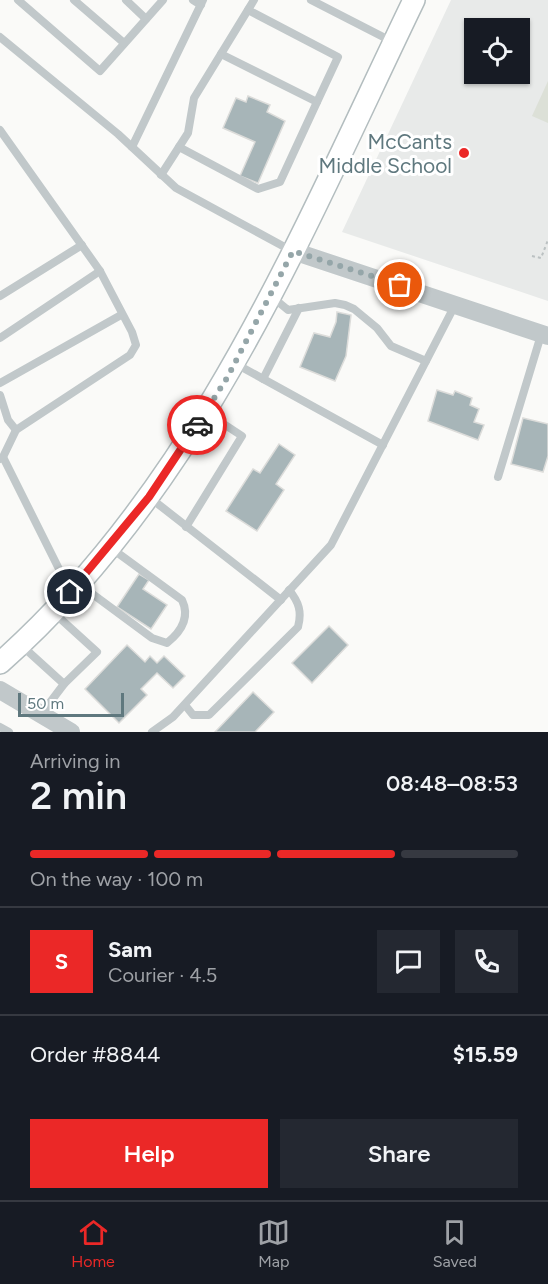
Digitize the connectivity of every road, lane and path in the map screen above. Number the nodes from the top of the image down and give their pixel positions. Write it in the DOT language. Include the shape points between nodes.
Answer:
graph roads {
  1 [pos="18,0"];
  2 [pos="74,0"];
  3 [pos="126,0"];
  4 [pos="163,0"];
  5 [pos="193,0"];
  6 [pos="254,0"];
  7 [pos="311,0"];
  8 [pos="414,0"];
  9 [pos="202,3"];
  10 [pos="248,10"];
  11 [pos="146,19"];
  12 [pos="0,37"];
  13 [pos="394,43"];
  14 [pos="124,44"];
  15 [pos="221,54"];
  16 [pos="317,102"];
  17 [pos="0,130"];
  18 [pos="132,147"];
  19 [pos="179,147"];
  20 [pos="162,175"];
  21 [pos="548,240"];
  22 [pos="82,245"];
  23 [pos="293,251"];
  24 [pos="532,256"];
  25 [pos="100,271"];
  26 [pos="270,296"];
  27 [pos="0,297"];
  28 [pos="455,304"];
  29 [pos="299,308"];
  30 [pos="121,315"];
  31 [pos="545,334"];
  32 [pos="0,338"];
  33 [pos="426,361"];
  34 [pos="235,363"];
  35 [pos="263,379"];
  36 [pos="0,383"];
  37 [pos="0,394"];
  38 [pos="206,412"];
  39 [pos="16,430"];
  40 [pos="383,445"];
  41 [pos="1,456"];
  42 [pos="498,477"];
  43 [pos="149,497"];
  44 [pos="186,527"];
  45 [pos="109,546"];
  46 [pos="74,588"];
  47 [pos="289,590"];
  48 [pos="281,600"];
  49 [pos="52,611"];
  50 [pos="21,645"];
  51 [pos="0,663"];
  52 [pos="64,684"];
  53 [pos="0,690"];
  54 [pos="185,705"];
  55 [pos="40,715"];
  56 [pos="0,728"];
  57 [pos="9,732"];
  58 [pos="71,732"];
  59 [pos="152,732"];
  1 -- 14 [label="lane" via="100,71"];
  2 -- 14 [label="lane"];
  3 -- 11 [label="lane"];
  4 -- 11 [label="lane"];
  5 -- 9 [label="lane"];
  6 -- 10 [label="lane"];
  7 -- 13 [label="lane"];
  8 -- 13 [label="main road"];
  9 -- 18 [label="lane"];
  10 -- 15 [label="lane"];
  10 -- 16 [label="lane" via="338,57"];
  11 -- 14 [label="lane"];
  12 -- 18 [label="lane"];
  13 -- 23 [label="main road"];
  15 -- 16 [label="lane"];
  15 -- 19 [label="lane" via="194,98 188,133"];
  16 -- 19 [label="lane" via="280,182 258,189"];
  17 -- 22 [label="lane"];
  18 -- 20 [label="lane"];
  19 -- 20 [label="lane"];
  20 -- 23 [label="lane" via="176,188"];
  21 -- 24 [label="path" via="541,258"];
  22 -- 25 [label="lane"];
  22 -- 27 [label="lane"];
  23 -- 26 [label="main road"];
  23 -- 28 [label="street"];
  25 -- 30 [label="lane"];
  25 -- 32 [label="lane"];
  26 -- 29 [label="lane" via="288,310"];
  26 -- 34 [label="main road"];
  28 -- 31 [label="street"];
  28 -- 33 [label="lane"];
  29 -- 33 [label="lane" via="335,303 354,309 391,346"];
  29 -- 35 [label="lane"];
  30 -- 36 [label="lane"];
  30 -- 39 [label="lane" via="135,345 130,355"];
  31 -- 42 [label="lane"];
  33 -- 40 [label="lane"];
  34 -- 35 [label="lane"];
  34 -- 38 [label="main road"];
  35 -- 40 [label="lane"];
  37 -- 39 [label="lane" via="8,420"];
  38 -- 43 [label="main road"];
  38 -- 44 [label="lane" via="242,436"];
  39 -- 41 [label="lane"];
  40 -- 47 [label="lane" via="331,545"];
  41 -- 46 [label="lane"];
  43 -- 44 [label="lane"];
  43 -- 45 [label="main road"];
  44 -- 48 [label="lane"];
  45 -- 46 [label="main road"];
  45 -- 46 [label="lane" via="182,600 186,619 172,640 167,643 152,638"];
  46 -- 49 [label="main road"];
  47 -- 48 [label="lane"];
  47 -- 54 [label="lane" via="298,602 298,627 209,716 193,715"];
  48 -- 54 [label="lane"];
  49 -- 50 [label="main road"];
  49 -- 52 [label="lane" via="97,652"];
  50 -- 51 [label="main road"];
  50 -- 52 [label="lane"];
  52 -- 55 [label="lane"];
  53 -- 55 [label="street"];
  54 -- 59 [label="lane"];
  55 -- 58 [label="street"];
  56 -- 57 [label="lane"];
}
